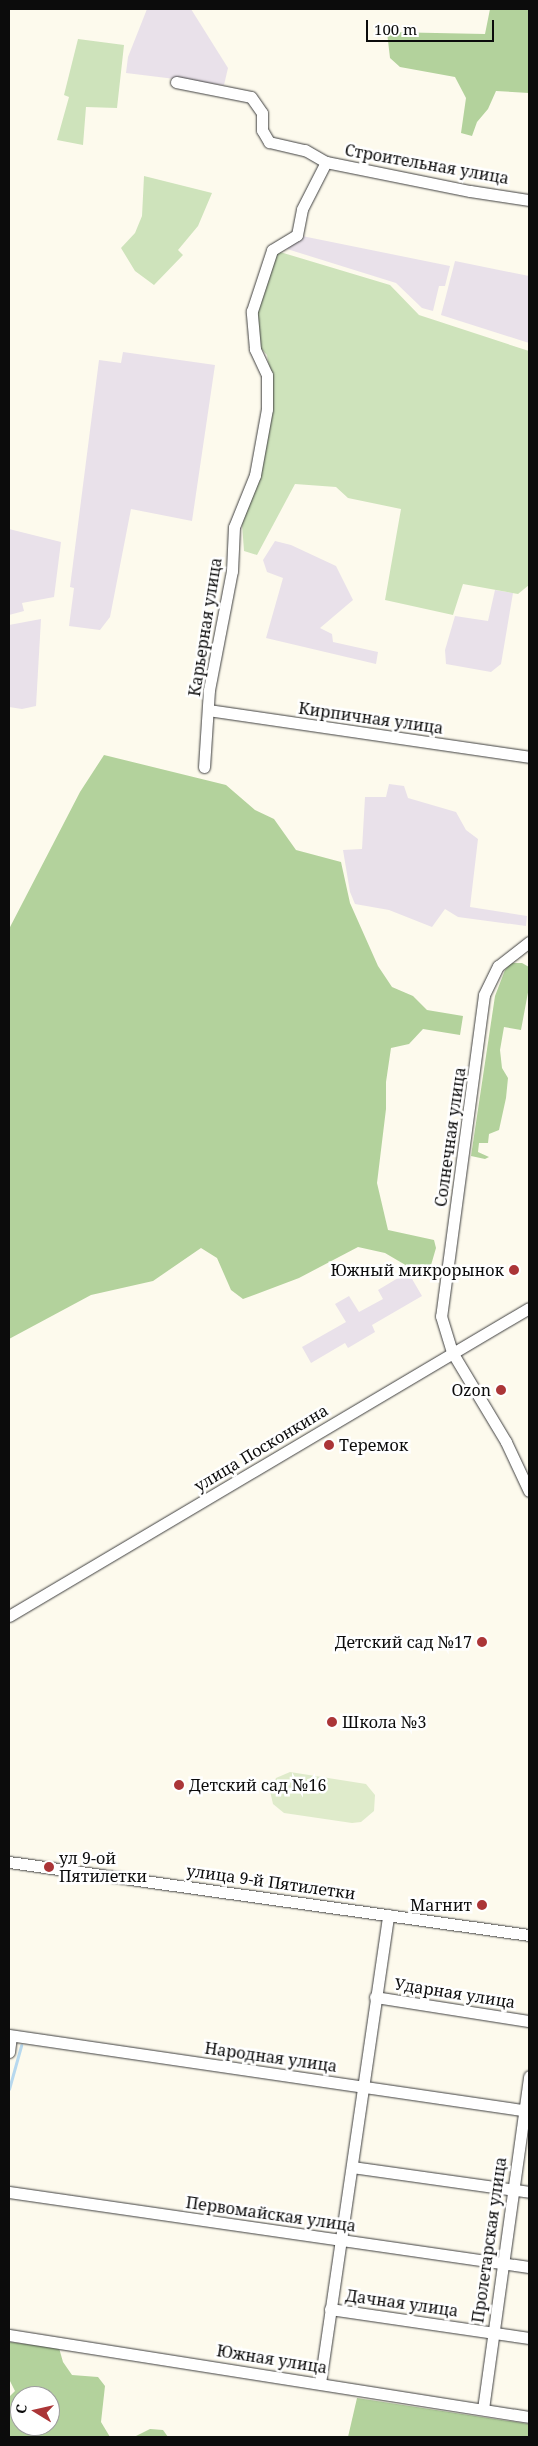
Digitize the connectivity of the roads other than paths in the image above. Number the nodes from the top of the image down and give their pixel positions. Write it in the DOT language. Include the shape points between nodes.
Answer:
graph roads {
  1 [pos="176,82"];
  2 [pos="326,162"];
  3 [pos="529,200"];
  4 [pos="208,710"];
  5 [pos="529,757"];
  6 [pos="204,768"];
  7 [pos="529,942"];
  8 [pos="529,1308"];
  9 [pos="452,1352"];
  10 [pos="529,1491"];
  11 [pos="9,1616"];
  12 [pos="9,1862"];
  13 [pos="388,1915"];
  14 [pos="529,1935"];
  15 [pos="375,1998"];
  16 [pos="529,2021"];
  17 [pos="10,2035"];
  18 [pos="9,2052"];
  19 [pos="529,2076"];
  20 [pos="362,2086"];
  21 [pos="527,2111"];
  22 [pos="352,2167"];
  23 [pos="513,2190"];
  24 [pos="9,2192"];
  25 [pos="529,2192"];
  26 [pos="341,2240"];
  27 [pos="503,2262"];
  28 [pos="529,2266"];
  29 [pos="330,2310"];
  30 [pos="492,2333"];
  31 [pos="9,2335"];
  32 [pos="529,2338"];
  33 [pos="320,2383"];
  34 [pos="483,2409"];
  35 [pos="529,2417"];
  1 -- 2 [label="street, Строительная улица" via="251,97 262,113 262,130 269,142 305,150"];
  2 -- 3 [label="street, Строительная улица" via="470,192"];
  2 -- 4 [label="street, Карьерная улица" via="302,210 297,234 272,250 252,311 253,342 267,375 267,408 255,475 234,527 232,571"];
  4 -- 5 [label="street, Кирпичная улица"];
  4 -- 6 [label="street, Карьерная улица"];
  7 -- 9 [label="street, Солнечная улица" via="498,966 484,995 441,1316"];
  8 -- 9 [label="street, улица Посконкина"];
  9 -- 10 [label="street, Солнечная улица" via="510,1449"];
  9 -- 11 [label="street, улица Посконкина"];
  12 -- 13 [label="street, улица 9-й Пятилетки"];
  13 -- 14 [label="street, улица 9-й Пятилетки"];
  13 -- 15 [label="street"];
  15 -- 16 [label="street, Ударная улица"];
  15 -- 20 [label="street"];
  17 -- 18 [label="street"];
  17 -- 20 [label="street, Народная улица"];
  19 -- 21 [label="street, Пролетарская улица"];
  20 -- 21 [label="street, Народная улица"];
  20 -- 22 [label="street"];
  21 -- 23 [label="street, Пролетарская улица"];
  22 -- 23 [label="street"];
  22 -- 26 [label="street"];
  23 -- 25 [label="street"];
  23 -- 27 [label="street, Пролетарская улица"];
  24 -- 26 [label="street, Первомайская улица"];
  26 -- 27 [label="street, Первомайская улица"];
  26 -- 29 [label="street"];
  27 -- 28 [label="street, Первомайская улица"];
  27 -- 30 [label="street, Пролетарская улица"];
  29 -- 30 [label="street, Дачная улица"];
  29 -- 33 [label="street"];
  30 -- 32 [label="street, Дачная улица"];
  30 -- 34 [label="street, Пролетарская улица"];
  31 -- 33 [label="street, Южная улица"];
  33 -- 34 [label="street, Южная улица"];
  34 -- 35 [label="street, Южная улица"];
}
